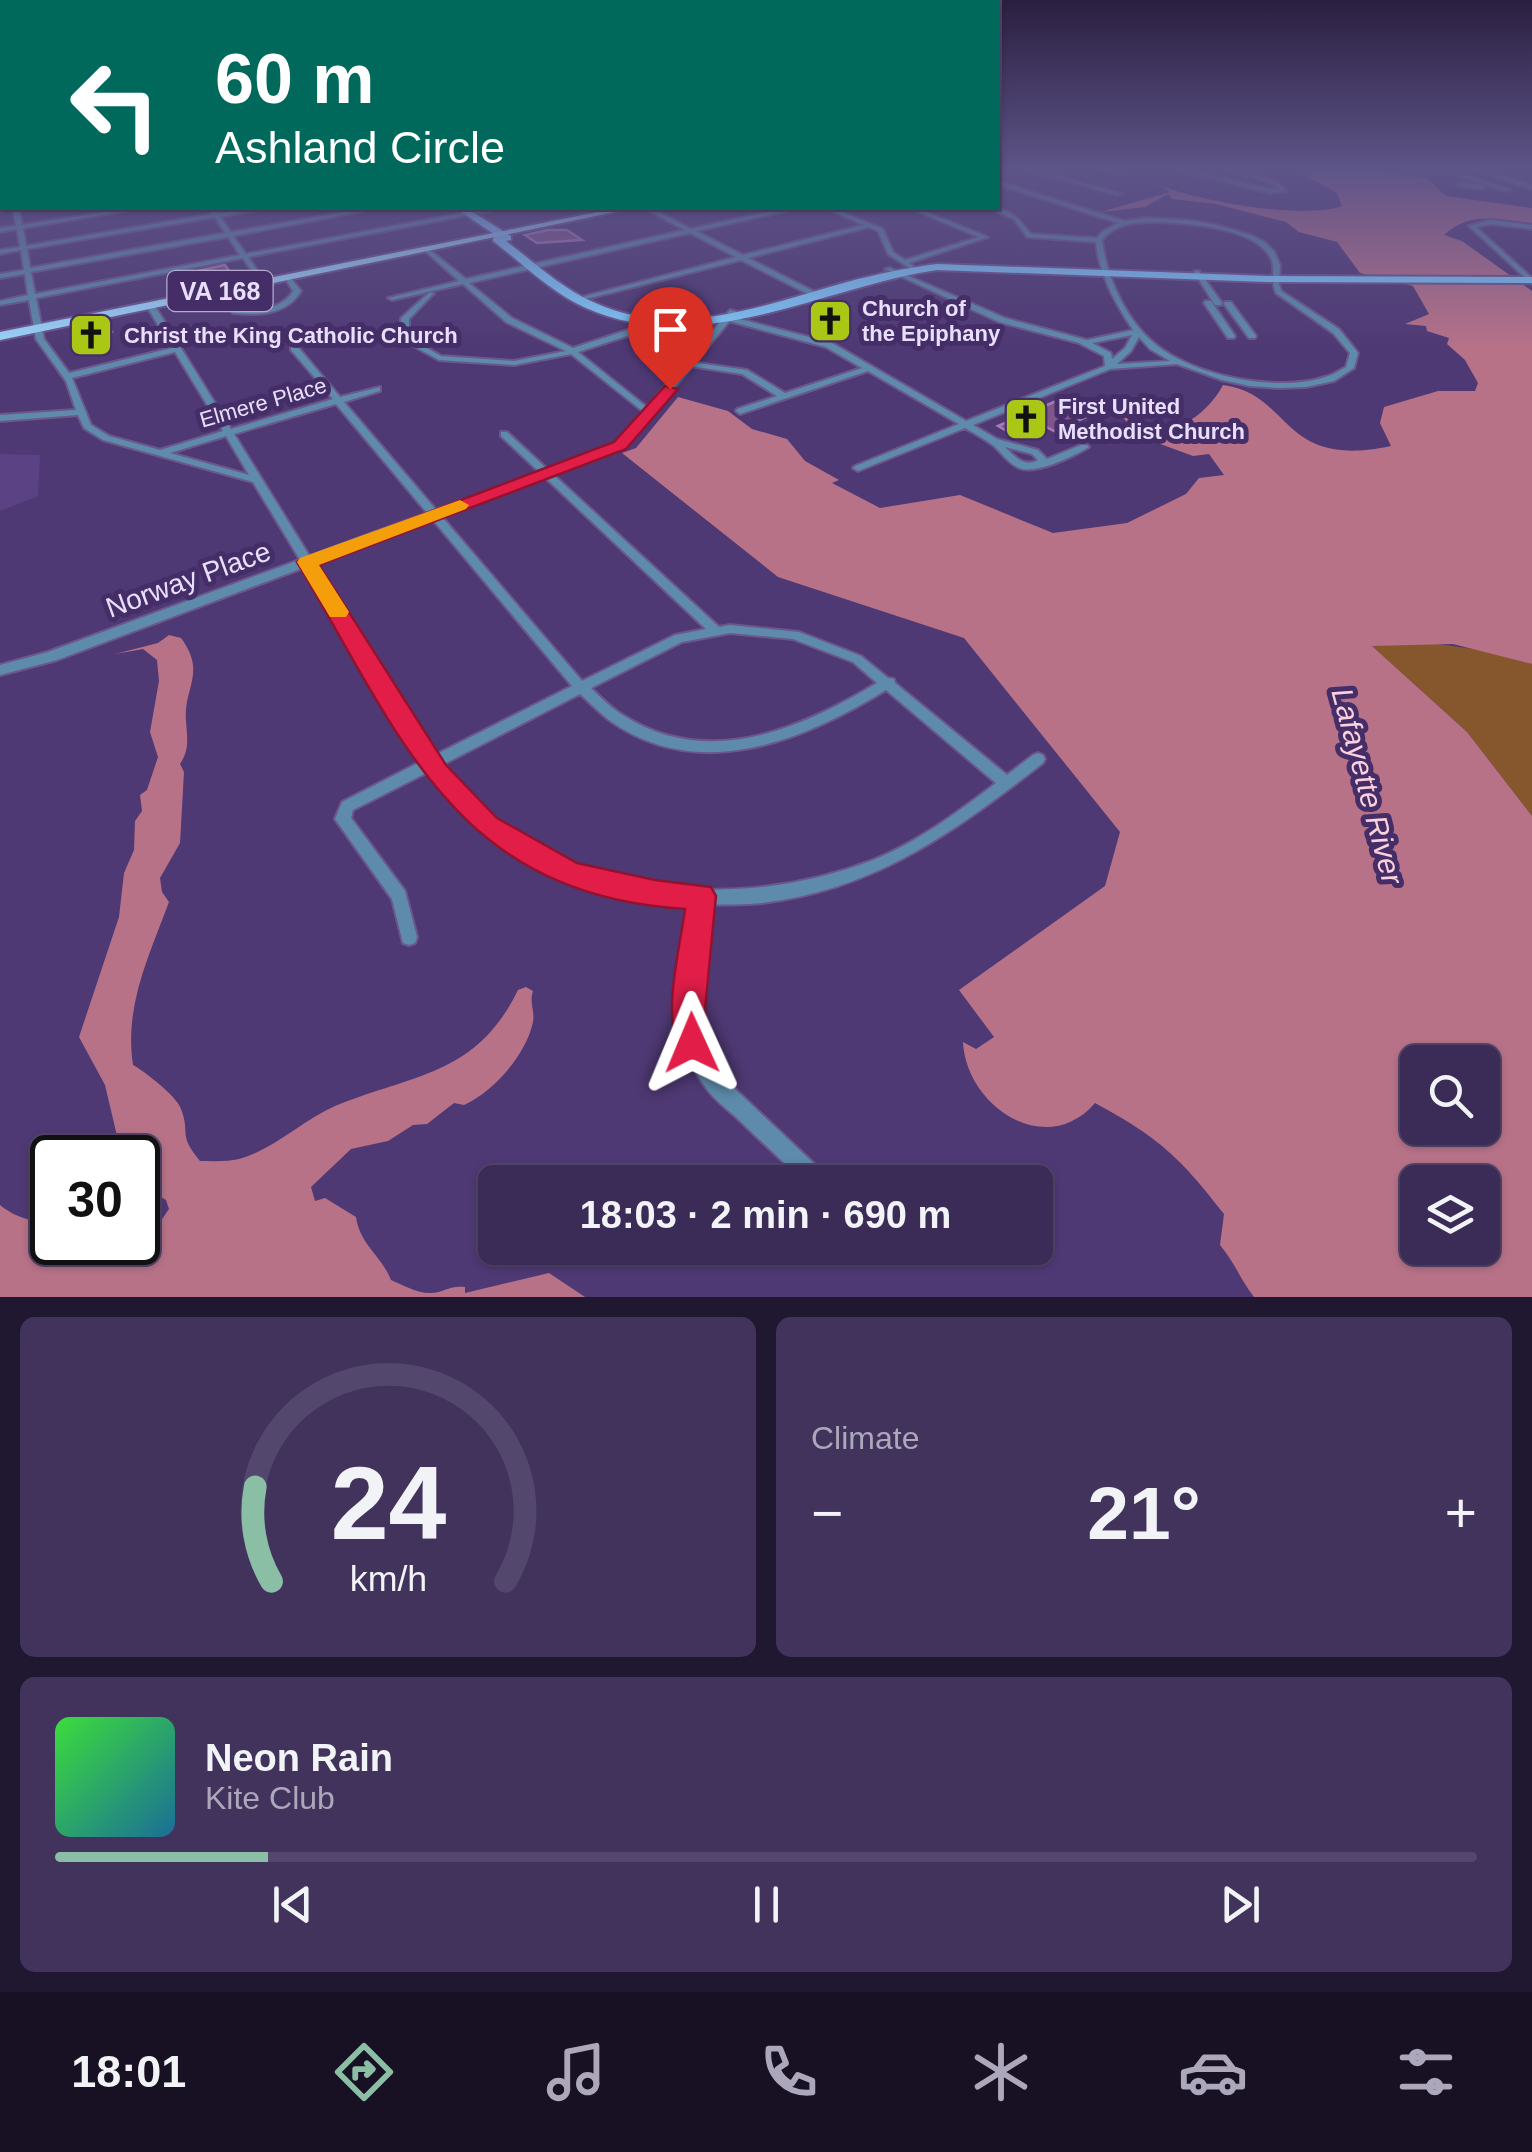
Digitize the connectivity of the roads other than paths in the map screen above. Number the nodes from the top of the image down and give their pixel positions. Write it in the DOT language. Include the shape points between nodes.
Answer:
graph roads {
  1 [pos="20,230"];
  2 [pos="131,230"];
  3 [pos="227,230"];
  4 [pos="255,230"];
  5 [pos="371,230"];
  6 [pos="492,230"];
  7 [pos="521,230"];
  8 [pos="691,230"];
  9 [pos="856,230"];
  10 [pos="877,230"];
  11 [pos="966,230"];
  12 [pos="1024,230"];
  13 [pos="1107,230"];
  14 [pos="1221,230"];
  15 [pos="1476,230"];
  16 [pos="230,234"];
  17 [pos="498,234"];
  18 [pos="1099,240"];
  19 [pos="24,248"];
  20 [pos="426,250"];
  21 [pos="0,252"];
  22 [pos="245,256"];
  23 [pos="743,258"];
  24 [pos="539,265"];
  25 [pos="902,268"];
  26 [pos="28,270"];
  27 [pos="1104,270"];
  28 [pos="1198,274"];
  29 [pos="0,276"];
  30 [pos="1274,277"];
  31 [pos="288,278"];
  32 [pos="1528,280"];
  33 [pos="263,282"];
  34 [pos="464,282"];
  35 [pos="440,288"];
  36 [pos="222,291"];
  37 [pos="811,294"];
  38 [pos="33,296"];
  39 [pos="583,297"];
  40 [pos="392,298"];
  41 [pos="0,303"];
  42 [pos="1218,303"];
  43 [pos="150,305"];
  44 [pos="731,315"];
  45 [pos="673,319"];
  46 [pos="40,328"];
  47 [pos="1138,332"];
  48 [pos="0,336"];
  49 [pos="1231,336"];
  50 [pos="1252,336"];
  51 [pos="1082,340"];
  52 [pos="294,348"];
  53 [pos="176,350"];
  54 [pos="572,352"];
  55 [pos="690,364"];
  56 [pos="1182,364"];
  57 [pos="1109,367"];
  58 [pos="870,368"];
  59 [pos="68,376"];
  60 [pos="377,389"];
  61 [pos="784,396"];
  62 [pos="338,400"];
  63 [pos="740,411"];
  64 [pos="82,412"];
  65 [pos="650,414"];
  66 [pos="0,418"];
  67 [pos="968,424"];
  68 [pos="227,432"];
  69 [pos="504,434"];
  70 [pos="994,440"];
  71 [pos="1084,447"];
  72 [pos="160,453"];
  73 [pos="1043,464"];
  74 [pos="858,468"];
  75 [pos="547,473"];
  76 [pos="258,480"];
  77 [pos="434,515"];
  78 [pos="307,562"];
  79 [pos="715,630"];
  80 [pos="0,670"];
  81 [pos="889,682"];
  82 [pos="579,686"];
  83 [pos="1038,759"];
  84 [pos="430,762"];
  85 [pos="1006,783"];
  86 [pos="701,896"];
  87 [pos="410,938"];
  88 [pos="801,1165"];
  1 -- 19 [label="street"];
  2 -- 19 [label="street"];
  3 -- 16 [label="street"];
  4 -- 16 [label="street"];
  5 -- 22 [label="street"];
  6 -- 17 [label="main road"];
  7 -- 17 [label="highway, VA 168"];
  8 -- 23 [label="street"];
  8 -- 24 [label="street"];
  9 -- 23 [label="street"];
  10 -- 25 [label="street"];
  11 -- 25 [label="street" via="985,237"];
  12 -- 18 [label="street" via="1029,236"];
  13 -- 18 [label="street"];
  14 -- 30 [label="street" via="1271,251"];
  15 -- 32 [label="street"];
  16 -- 22 [label="street"];
  16 -- 26 [label="street"];
  17 -- 20 [label="highway, VA 168"];
  17 -- 24 [label="main road"];
  18 -- 27 [label="street"];
  19 -- 21 [label="street"];
  19 -- 26 [label="street"];
  20 -- 31 [label="highway, VA 168"];
  20 -- 34 [label="street"];
  22 -- 33 [label="street"];
  22 -- 38 [label="street"];
  23 -- 37 [label="street"];
  23 -- 39 [label="street"];
  24 -- 34 [label="street"];
  24 -- 39 [label="main road"];
  25 -- 27 [label="main road"];
  25 -- 37 [label="main road"];
  25 -- 51 [label="street" via="1002,320"];
  26 -- 29 [label="street"];
  26 -- 38 [label="street"];
  27 -- 28 [label="main road"];
  27 -- 47 [label="street"];
  28 -- 30 [label="main road"];
  28 -- 42 [label="street"];
  30 -- 32 [label="main road"];
  30 -- 56 [label="street" via="1283,296 1346,340 1354,352 1350,368 1327,380 1286,385 1229,379"];
  31 -- 33 [label="highway, VA 168"];
  31 -- 36 [label="street" via="296,291 292,300 264,312 236,311"];
  33 -- 36 [label="highway, VA 168"];
  34 -- 35 [label="street"];
  34 -- 54 [label="street" via="520,327"];
  35 -- 40 [label="street"];
  35 -- 54 [label="street" via="414,305 402,326 417,349 482,363"];
  36 -- 43 [label="highway, VA 168"];
  37 -- 44 [label="main road"];
  38 -- 41 [label="street"];
  38 -- 46 [label="street"];
  39 -- 45 [label="main road"];
  42 -- 49 [label="street"];
  42 -- 50 [label="street"];
  43 -- 46 [label="highway, VA 168"];
  43 -- 53 [label="street"];
  44 -- 45 [label="main road"];
  44 -- 55 [label="street, Norway Place"];
  44 -- 58 [label="street" via="814,339"];
  45 -- 54 [label="street"];
  46 -- 48 [label="highway, VA 168"];
  46 -- 59 [label="street" via="42,345"];
  47 -- 51 [label="street"];
  47 -- 56 [label="street"];
  47 -- 57 [label="street"];
  51 -- 57 [label="street" via="1108,354"];
  52 -- 62 [label="street"];
  53 -- 59 [label="street"];
  53 -- 68 [label="street"];
  54 -- 65 [label="street"];
  55 -- 61 [label="street" via="744,372"];
  55 -- 65 [label="street, Norway Place"];
  56 -- 57 [label="street"];
  57 -- 67 [label="street"];
  58 -- 61 [label="street"];
  58 -- 67 [label="street"];
  59 -- 64 [label="street"];
  60 -- 62 [label="street, Elmere Place"];
  61 -- 63 [label="street"];
  62 -- 68 [label="street, Elmere Place"];
  62 -- 77 [label="street"];
  64 -- 66 [label="street"];
  64 -- 72 [label="street" via="98,435"];
  65 -- 75 [label="street, Norway Place" via="620,446"];
  67 -- 70 [label="street"];
  67 -- 74 [label="street"];
  68 -- 72 [label="street, Elmere Place"];
  68 -- 76 [label="street"];
  69 -- 75 [label="street"];
  70 -- 73 [label="street" via="1036,452"];
  70 -- 73 [label="street" via="1016,464"];
  71 -- 73 [label="street"];
  72 -- 76 [label="street"];
  75 -- 77 [label="street, Norway Place"];
  75 -- 79 [label="street"];
  76 -- 78 [label="street"];
  77 -- 78 [label="street, Norway Place"];
  77 -- 82 [label="street"];
  78 -- 80 [label="street, Norway Place"];
  78 -- 84 [label="street"];
  79 -- 81 [label="street" via="811,640"];
  79 -- 82 [label="street" via="679,638"];
  81 -- 82 [label="street" via="795,734 728,748 678,743 632,728"];
  81 -- 85 [label="street"];
  82 -- 84 [label="street"];
  83 -- 85 [label="street"];
  84 -- 86 [label="street" via="475,816 542,861 617,887"];
  84 -- 87 [label="street" via="343,810 399,896"];
  85 -- 86 [label="street" via="922,843 850,876 774,892"];
  86 -- 88 [label="street" via="688,1026 699,1064"];
}
